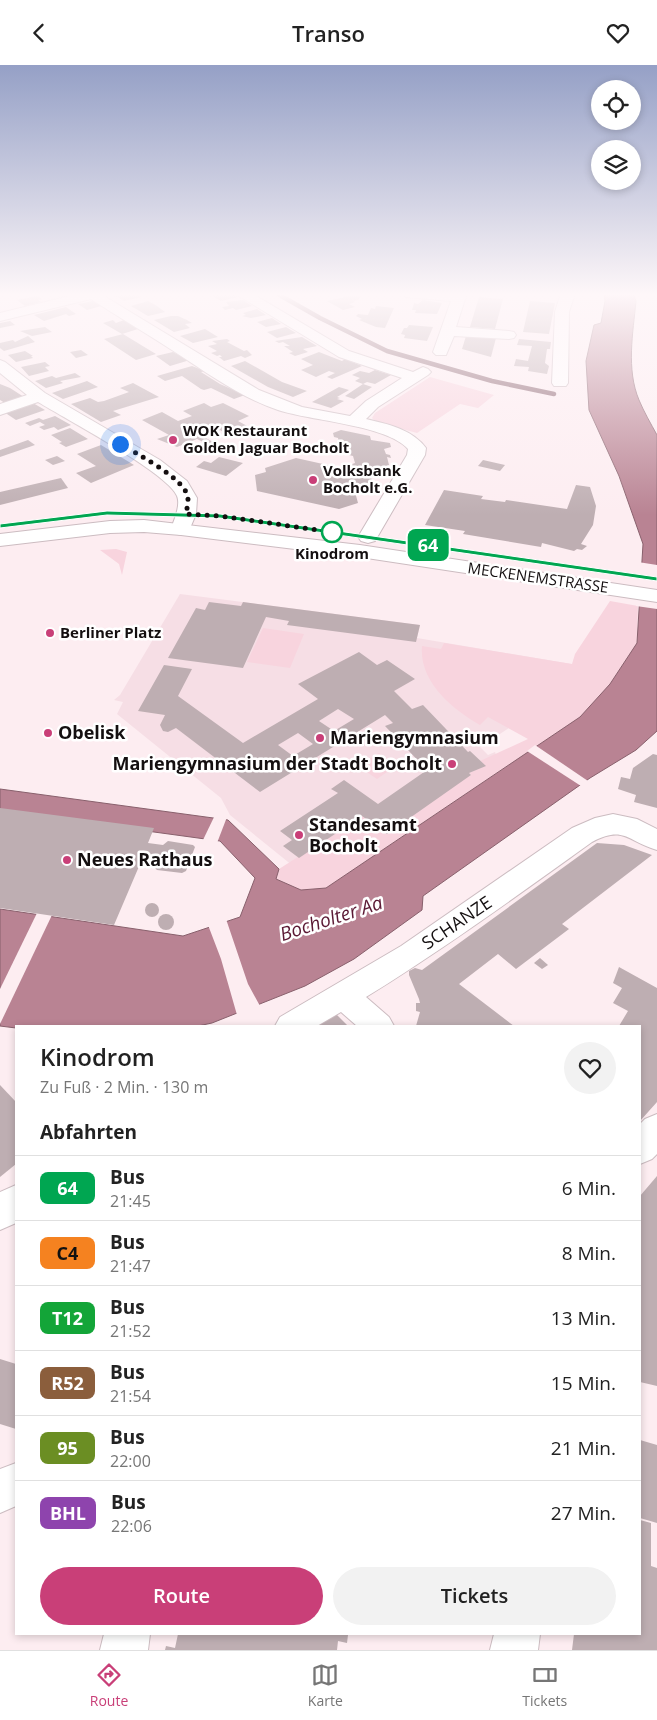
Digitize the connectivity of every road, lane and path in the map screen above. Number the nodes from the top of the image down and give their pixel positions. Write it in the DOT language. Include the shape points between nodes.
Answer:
graph roads {
  1 [pos="1,367"];
  2 [pos="207,367"];
  3 [pos="390,367"];
  4 [pos="560,367"];
  5 [pos="560,383"];
  6 [pos="39,396"];
  7 [pos="0,410"];
  8 [pos="354,422"];
  9 [pos="183,521"];
  10 [pos="0,526"];
  11 [pos="368,537"];
  12 [pos="0,540"];
  13 [pos="657,579"];
  14 [pos="621,582"];
  15 [pos="657,596"];
  16 [pos="657,840"];
  17 [pos="342,994"];
  18 [pos="293,1025"];
  19 [pos="377,1025"];
  20 [pos="657,1130"];
  21 [pos="641,1147"];
  22 [pos="15,1203"];
  23 [pos="0,1213"];
  24 [pos="15,1484"];
  25 [pos="0,1491"];
  26 [pos="126,1635"];
  27 [pos="517,1635"];
  28 [pos="124,1650"];
  29 [pos="514,1650"];
  1 -- 6 [label="street"];
  2 -- 8 [label="street" via="246,390 296,410"];
  3 -- 8 [label="street" via="418,375 372,404"];
  4 -- 5 [label="street"];
  6 -- 7 [label="street"];
  6 -- 9 [label="street" via="154,464 181,485 188,498"];
  8 -- 11 [label="street" via="405,436 418,450"];
  9 -- 10 [label="street, MECKENEMSTRASSE" via="107,513"];
  9 -- 11 [label="street, MECKENEMSTRASSE" via="220,516"];
  9 -- 12 [label="street, MECKENEMSTRASSE"];
  9 -- 14 [label="street, MECKENEMSTRASSE" via="336,548"];
  11 -- 14 [label="street, MECKENEMSTRASSE"];
  13 -- 14 [label="street, MECKENEMSTRASSE"];
  14 -- 15 [label="street, MECKENEMSTRASSE"];
  16 -- 17 [label="street, SCHANZE" via="622,823 602,824 412,954"];
  17 -- 18 [label="street, SCHANZE"];
  17 -- 19 [label="street"];
  20 -- 21 [label="street"];
  22 -- 23 [label="street"];
  24 -- 25 [label="street"];
  26 -- 28 [label="street"];
  27 -- 29 [label="street"];
}
